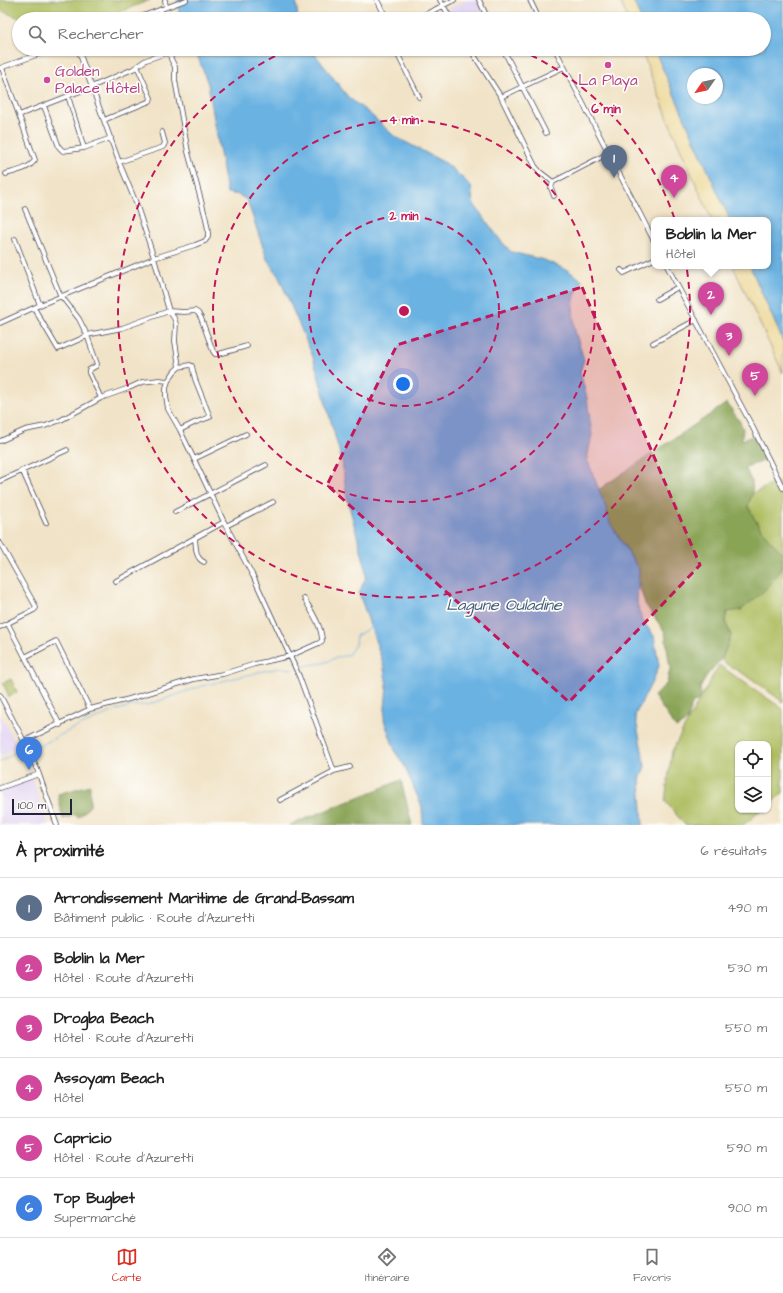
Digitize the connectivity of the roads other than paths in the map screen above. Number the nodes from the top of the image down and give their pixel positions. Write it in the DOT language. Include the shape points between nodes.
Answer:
graph roads {
  1 [pos="165,0"];
  2 [pos="186,0"];
  3 [pos="377,0"];
  4 [pos="440,0"];
  5 [pos="454,0"];
  6 [pos="479,0"];
  7 [pos="530,0"];
  8 [pos="443,6"];
  9 [pos="164,8"];
  10 [pos="153,12"];
  11 [pos="164,12"];
  12 [pos="383,12"];
  13 [pos="431,12"];
  14 [pos="447,12"];
  15 [pos="485,12"];
  16 [pos="536,12"];
  17 [pos="34,56"];
  18 [pos="80,56"];
  19 [pos="156,56"];
  20 [pos="171,56"];
  21 [pos="398,56"];
  22 [pos="475,56"];
  23 [pos="506,56"];
  24 [pos="558,56"];
  25 [pos="137,66"];
  26 [pos="564,67"];
  27 [pos="1,68"];
  28 [pos="91,88"];
  29 [pos="522,88"];
  30 [pos="68,96"];
  31 [pos="418,97"];
  32 [pos="501,97"];
  33 [pos="44,106"];
  34 [pos="19,115"];
  35 [pos="104,120"];
  36 [pos="162,132"];
  37 [pos="546,133"];
  38 [pos="111,138"];
  39 [pos="84,148"];
  40 [pos="609,153"];
  41 [pos="119,162"];
  42 [pos="6,174"];
  43 [pos="553,182"];
  44 [pos="554,196"];
  45 [pos="25,209"];
  46 [pos="651,234"];
  47 [pos="15,239"];
  48 [pos="154,258"];
  49 [pos="651,260"];
  50 [pos="669,269"];
  51 [pos="621,270"];
  52 [pos="678,287"];
  53 [pos="62,297"];
  54 [pos="657,299"];
  55 [pos="40,305"];
  56 [pos="34,308"];
  57 [pos="169,311"];
  58 [pos="696,320"];
  59 [pos="0,323"];
  60 [pos="87,336"];
  61 [pos="654,343"];
  62 [pos="247,346"];
  63 [pos="179,367"];
  64 [pos="168,381"];
  65 [pos="101,398"];
  66 [pos="180,430"];
  67 [pos="246,434"];
  68 [pos="0,441"];
  69 [pos="67,450"];
  70 [pos="194,459"];
  71 [pos="266,465"];
  72 [pos="22,470"];
  73 [pos="0,481"];
  74 [pos="783,488"];
  75 [pos="210,494"];
  76 [pos="274,502"];
  77 [pos="175,512"];
  78 [pos="46,523"];
  79 [pos="225,524"];
  80 [pos="195,538"];
  81 [pos="0,543"];
  82 [pos="204,562"];
  83 [pos="116,581"];
  84 [pos="304,598"];
  85 [pos="8,624"];
  86 [pos="0,627"];
  87 [pos="290,656"];
  88 [pos="25,657"];
  89 [pos="0,695"];
  90 [pos="90,709"];
  91 [pos="60,725"];
  92 [pos="24,742"];
  93 [pos="350,767"];
  94 [pos="334,771"];
  95 [pos="39,774"];
  96 [pos="0,788"];
  97 [pos="280,800"];
  98 [pos="57,825"];
  1 -- 9 [label="street"];
  2 -- 9 [label="street"];
  3 -- 12 [label="street"];
  4 -- 8 [label="street"];
  5 -- 8 [label="street"];
  6 -- 15 [label="street"];
  7 -- 16 [label="street"];
  8 -- 13 [label="street"];
  8 -- 14 [label="street"];
  9 -- 10 [label="street"];
  9 -- 11 [label="street"];
  17 -- 27 [label="street"];
  18 -- 28 [label="street"];
  19 -- 25 [label="street"];
  20 -- 48 [label="street" via="175,67 188,152 206,219 208,237 195,245"];
  21 -- 31 [label="street"];
  22 -- 32 [label="street"];
  23 -- 29 [label="street"];
  24 -- 26 [label="street"];
  25 -- 28 [label="street"];
  25 -- 35 [label="street" via="150,101"];
  26 -- 29 [label="street"];
  26 -- 40 [label="street"];
  27 -- 34 [label="street"];
  28 -- 30 [label="street"];
  28 -- 35 [label="street"];
  29 -- 32 [label="street"];
  29 -- 37 [label="street"];
  30 -- 33 [label="street"];
  30 -- 39 [label="street"];
  32 -- 43 [label="street" via="535,166"];
  33 -- 34 [label="street"];
  33 -- 39 [label="street" via="62,150"];
  34 -- 42 [label="street" via="35,160 33,164"];
  35 -- 38 [label="street"];
  36 -- 41 [label="street" via="165,146"];
  38 -- 39 [label="street"];
  38 -- 41 [label="street"];
  40 -- 43 [label="street"];
  40 -- 46 [label="street"];
  41 -- 48 [label="street"];
  43 -- 44 [label="street" via="551,188"];
  45 -- 53 [label="street"];
  47 -- 55 [label="street"];
  48 -- 53 [label="street"];
  48 -- 57 [label="street"];
  49 -- 51 [label="street" via="624,273"];
  50 -- 52 [label="street"];
  52 -- 54 [label="street"];
  52 -- 58 [label="street"];
  53 -- 55 [label="street"];
  53 -- 60 [label="street" via="79,319"];
  55 -- 56 [label="street"];
  56 -- 59 [label="street"];
  56 -- 60 [label="street" via="58,349"];
  57 -- 60 [label="street" via="122,328"];
  57 -- 62 [label="street" via="198,313 216,354"];
  57 -- 63 [label="street" via="176,324 175,341"];
  58 -- 61 [label="street"];
  58 -- 74 [label="street"];
  60 -- 65 [label="street" via="97,364 89,373"];
  63 -- 64 [label="street"];
  63 -- 66 [label="street" via="192,366 210,417"];
  64 -- 65 [label="street" via="142,382"];
  64 -- 66 [label="street" via="168,406"];
  65 -- 68 [label="street" via="61,420 25,430"];
  66 -- 70 [label="street"];
  67 -- 70 [label="street"];
  69 -- 72 [label="street"];
  70 -- 75 [label="street"];
  71 -- 75 [label="street"];
  72 -- 73 [label="street"];
  72 -- 78 [label="street"];
  75 -- 77 [label="street"];
  75 -- 79 [label="street"];
  76 -- 79 [label="street"];
  79 -- 80 [label="street"];
  79 -- 87 [label="street" via="253,576"];
  80 -- 82 [label="street" via="198,557"];
  80 -- 83 [label="street"];
  81 -- 85 [label="street" via="36,608"];
  84 -- 87 [label="street" via="319,626 322,641"];
  85 -- 86 [label="street"];
  85 -- 88 [label="street"];
  87 -- 90 [label="street" via="224,674 194,679"];
  87 -- 94 [label="street"];
  88 -- 90 [label="street" via="56,641"];
  88 -- 91 [label="street"];
  89 -- 92 [label="street"];
  90 -- 91 [label="street"];
  91 -- 92 [label="street"];
  92 -- 95 [label="street"];
  93 -- 94 [label="street"];
  94 -- 97 [label="street"];
  95 -- 96 [label="street"];
  95 -- 98 [label="street"];
}
